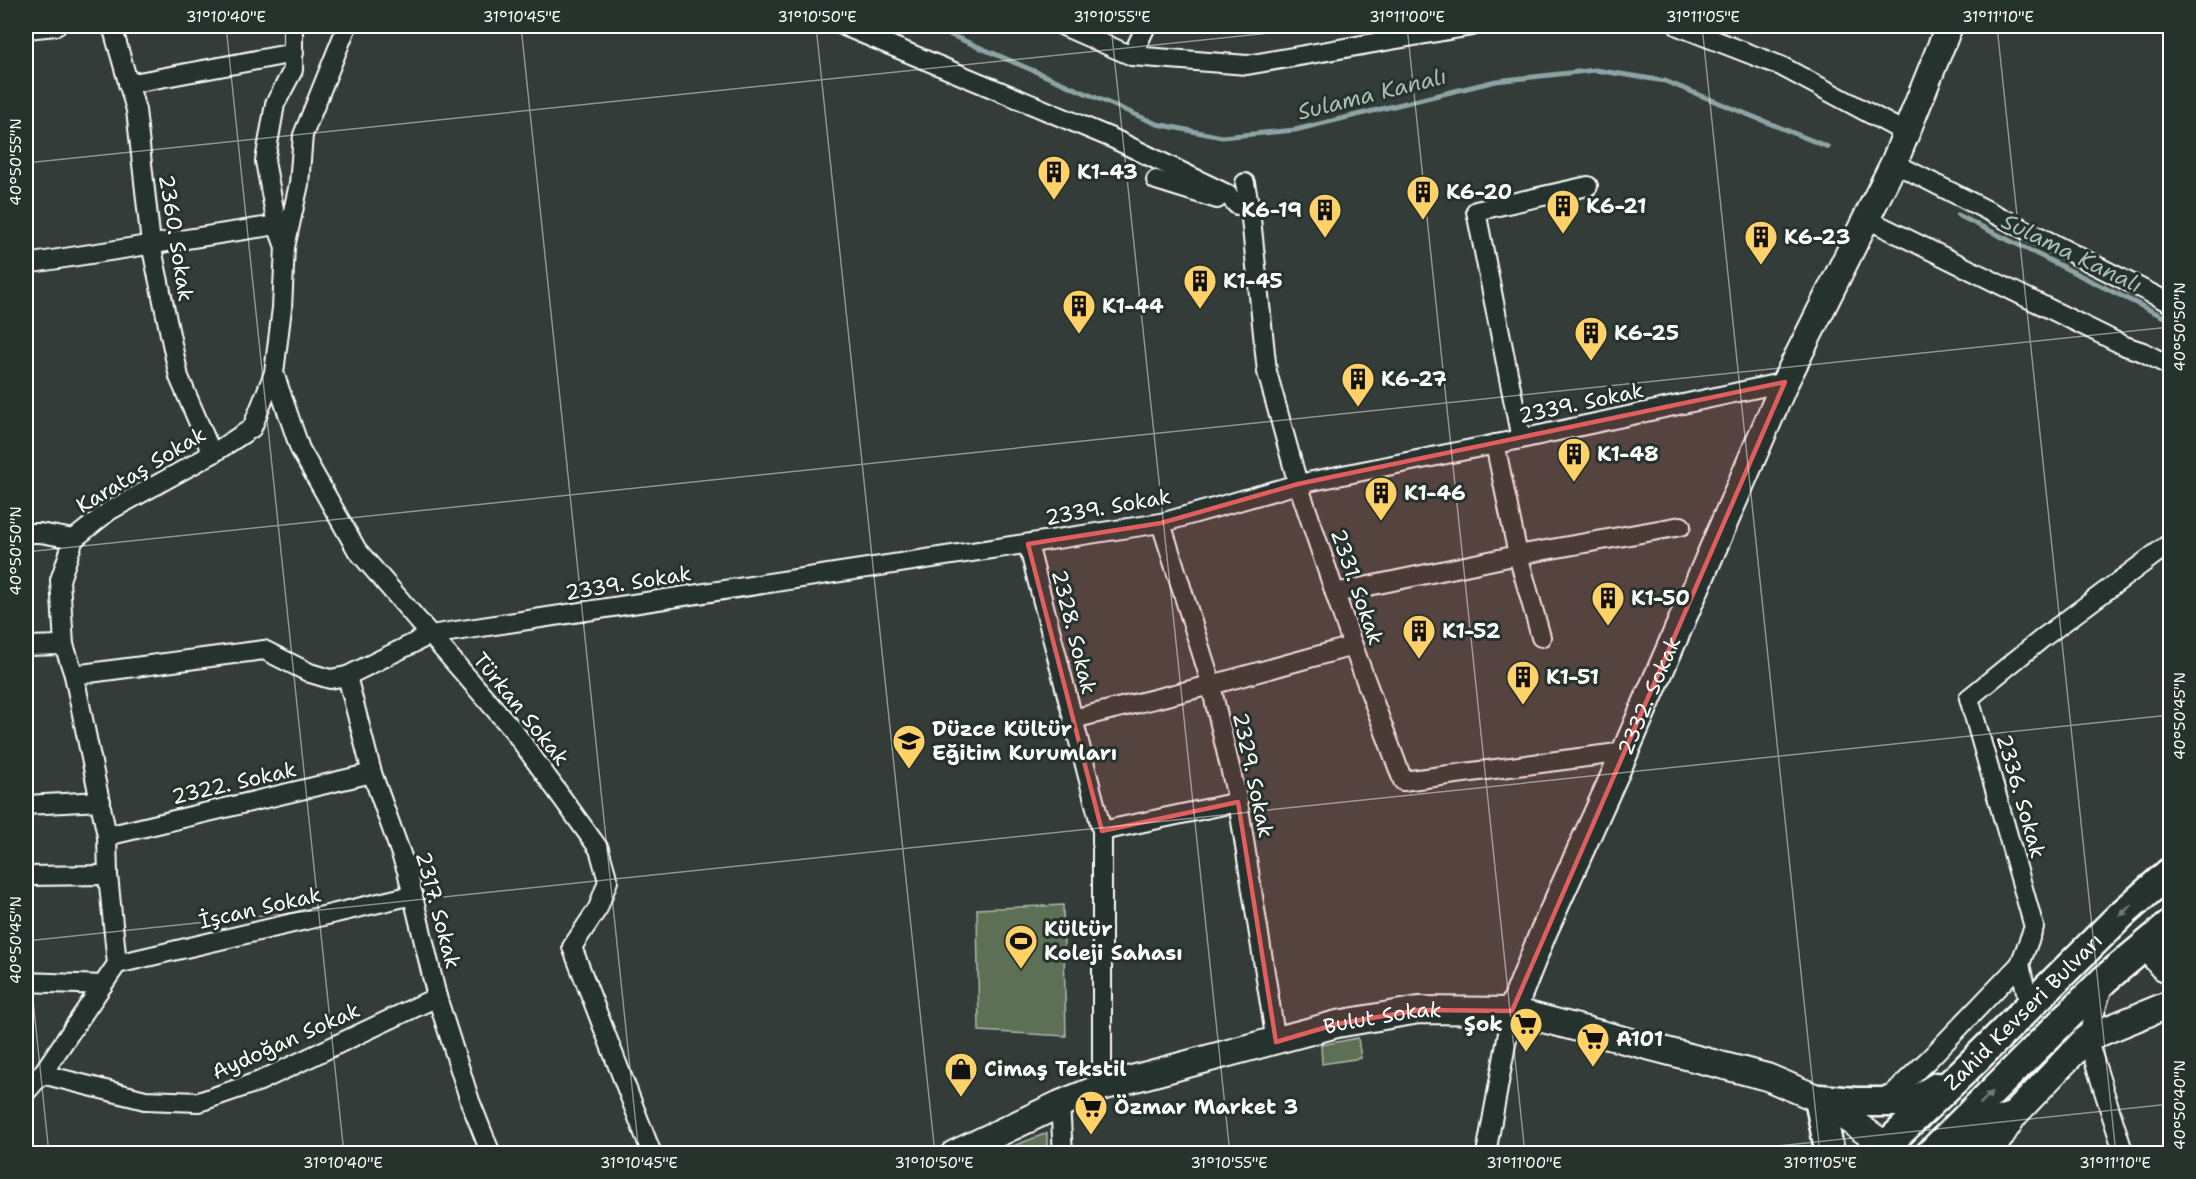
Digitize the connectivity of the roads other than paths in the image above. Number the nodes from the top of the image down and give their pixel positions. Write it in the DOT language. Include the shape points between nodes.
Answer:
graph roads {
  1 [pos="56,26"];
  2 [pos="112,26"];
  3 [pos="293,26"];
  4 [pos="347,26"];
  5 [pos="844,26"];
  6 [pos="1063,26"];
  7 [pos="1146,26"];
  8 [pos="1472,26"];
  9 [pos="1678,26"];
  10 [pos="1949,26"];
  11 [pos="26,29"];
  12 [pos="294,53"];
  13 [pos="1132,56"];
  14 [pos="128,84"];
  15 [pos="1906,133"];
  16 [pos="1894,163"];
  17 [pos="1156,180"];
  18 [pos="1245,183"];
  19 [pos="1588,186"];
  20 [pos="1244,207"];
  21 [pos="1870,212"];
  22 [pos="277,225"];
  23 [pos="150,244"];
  24 [pos="285,247"];
  25 [pos="26,264"];
  26 [pos="2170,303"];
  27 [pos="2170,366"];
  28 [pos="274,373"];
  29 [pos="1785,382"];
  30 [pos="1521,440"];
  31 [pos="1495,444"];
  32 [pos="212,454"];
  33 [pos="1298,484"];
  34 [pos="1161,523"];
  35 [pos="1681,526"];
  36 [pos="26,533"];
  37 [pos="74,539"];
  38 [pos="2170,543"];
  39 [pos="1028,544"];
  40 [pos="1518,555"];
  41 [pos="1335,593"];
  42 [pos="430,635"];
  43 [pos="1541,637"];
  44 [pos="64,645"];
  45 [pos="26,646"];
  46 [pos="1353,646"];
  47 [pos="74,675"];
  48 [pos="347,676"];
  49 [pos="1211,685"];
  50 [pos="1073,719"];
  51 [pos="1625,752"];
  52 [pos="372,773"];
  53 [pos="101,801"];
  54 [pos="1238,802"];
  55 [pos="26,804"];
  56 [pos="1102,831"];
  57 [pos="107,836"];
  58 [pos="2170,872"];
  59 [pos="108,875"];
  60 [pos="26,876"];
  61 [pos="413,895"];
  62 [pos="2170,925"];
  63 [pos="2147,946"];
  64 [pos="117,964"];
  65 [pos="2020,964"];
  66 [pos="2170,970"];
  67 [pos="2105,980"];
  68 [pos="26,982"];
  69 [pos="103,985"];
  70 [pos="437,997"];
  71 [pos="2170,1004"];
  72 [pos="2029,1006"];
  73 [pos="1512,1011"];
  74 [pos="2087,1038"];
  75 [pos="1275,1042"];
  76 [pos="1963,1072"];
  77 [pos="42,1074"];
  78 [pos="1102,1087"];
  79 [pos="26,1092"];
  80 [pos="1819,1099"];
  81 [pos="1884,1102"];
  82 [pos="1060,1104"];
  83 [pos="2014,1115"];
  84 [pos="1881,1151"];
  85 [pos="491,1154"];
  86 [pos="652,1154"];
  87 [pos="954,1154"];
  88 [pos="1063,1154"];
  89 [pos="1486,1154"];
  90 [pos="1830,1154"];
  91 [pos="1929,1154"];
  92 [pos="1954,1154"];
  93 [pos="1989,1154"];
  94 [pos="2124,1154"];
  1 -- 11 [label="street"];
  2 -- 14 [label="street, 2360. Sokak"];
  3 -- 12 [label="street, Karataş Sokak"];
  4 -- 24 [label="street" via="303,135"];
  5 -- 20 [label="street" via="1114,139 1227,194"];
  6 -- 13 [label="street"];
  7 -- 13 [label="street"];
  8 -- 13 [label="street" via="1247,65"];
  9 -- 15 [label="street" via="1780,66"];
  10 -- 15 [label="main road, 2332. Sokak"];
  12 -- 14 [label="street"];
  12 -- 22 [label="street, Karataş Sokak" via="293,70 275,104 265,161"];
  14 -- 23 [label="street, 2360. Sokak" via="136,110"];
  15 -- 16 [label="main road, 2332. Sokak"];
  16 -- 21 [label="main road, 2332. Sokak"];
  16 -- 26 [label="street"];
  17 -- 20 [label="street"];
  18 -- 20 [label="street, 2331. Sokak"];
  19 -- 30 [label="street" via="1476,211"];
  20 -- 33 [label="street, 2331. Sokak" via="1267,372"];
  21 -- 27 [label="street"];
  21 -- 29 [label="main road, 2332. Sokak"];
  22 -- 23 [label="street"];
  22 -- 24 [label="street, Karataş Sokak"];
  23 -- 25 [label="street"];
  23 -- 32 [label="street, 2360. Sokak" via="179,377"];
  24 -- 28 [label="street, Karataş Sokak"];
  28 -- 32 [label="street, Karataş Sokak" via="252,428"];
  28 -- 42 [label="street, Türkan Sokak" via="300,449 357,550"];
  29 -- 30 [label="street, 2339. Sokak"];
  29 -- 51 [label="main road, 2332. Sokak"];
  30 -- 31 [label="street, 2339. Sokak"];
  31 -- 33 [label="street, 2339. Sokak"];
  31 -- 40 [label="street"];
  32 -- 37 [label="street, Karataş Sokak" via="110,511"];
  33 -- 34 [label="street, 2339. Sokak"];
  33 -- 41 [label="street, 2331. Sokak"];
  34 -- 39 [label="street, 2339. Sokak"];
  34 -- 49 [label="street, 2329. Sokak"];
  35 -- 40 [label="street"];
  36 -- 37 [label="street"];
  37 -- 44 [label="street, Karataş Sokak" via="60,580"];
  38 -- 65 [label="street, 2336. Sokak" via="1969,698 2034,927"];
  39 -- 42 [label="street, 2339. Sokak"];
  39 -- 50 [label="street, 2328. Sokak"];
  40 -- 41 [label="street"];
  40 -- 43 [label="street"];
  41 -- 46 [label="street, 2331. Sokak"];
  42 -- 48 [label="street"];
  42 -- 86 [label="street, Türkan Sokak" via="513,730 599,849 608,881 598,908 572,947"];
  44 -- 45 [label="street"];
  44 -- 47 [label="street, Karataş Sokak"];
  46 -- 49 [label="street"];
  46 -- 51 [label="street, 2331. Sokak" via="1403,781"];
  47 -- 48 [label="street" via="264,651 310,673 330,679"];
  47 -- 53 [label="street, Karataş Sokak"];
  48 -- 52 [label="street, 2317. Sokak"];
  49 -- 50 [label="street"];
  49 -- 54 [label="street, 2329. Sokak"];
  50 -- 56 [label="street, 2328. Sokak"];
  51 -- 73 [label="main road, 2332. Sokak"];
  52 -- 57 [label="street, 2322. Sokak"];
  52 -- 61 [label="street, 2317. Sokak"];
  53 -- 55 [label="street"];
  53 -- 57 [label="street, Karataş Sokak"];
  54 -- 56 [label="street"];
  54 -- 75 [label="street, 2329. Sokak"];
  56 -- 78 [label="street, 2328. Sokak"];
  57 -- 59 [label="street, Karataş Sokak"];
  58 -- 72 [label="main road, Zahid Kevseri Bulvarı, one-way"];
  59 -- 60 [label="street"];
  59 -- 64 [label="street, Karataş Sokak"];
  61 -- 64 [label="street, İşcan Sokak"];
  61 -- 70 [label="street, 2317. Sokak"];
  62 -- 63 [label="main road, Zahid Kevseri Bulvarı"];
  63 -- 66 [label="main road" via="2162,966"];
  63 -- 67 [label="main road, Zahid Kevseri Bulvarı"];
  64 -- 69 [label="street"];
  65 -- 72 [label="street"];
  65 -- 81 [label="street, 2336. Sokak"];
  67 -- 74 [label="street"];
  91 -- 67 [label="main road, Zahid Kevseri Bulvarı, one-way"];
  68 -- 69 [label="street"];
  69 -- 77 [label="street"];
  70 -- 77 [label="street, Aydoğan Sokak" via="260,1081 199,1102 145,1100"];
  70 -- 85 [label="street, 2317. Sokak"];
  71 -- 74 [label="main road"];
  72 -- 76 [label="main road, Zahid Kevseri Bulvarı"];
  73 -- 75 [label="main road, Bulut Sokak" via="1419,1010 1336,1024"];
  73 -- 80 [label="main road, Bulut Sokak" via="1767,1077"];
  73 -- 89 [label="street"];
  74 -- 83 [label="main road"];
  74 -- 94 [label="street"];
  75 -- 78 [label="main road, Bulut Sokak"];
  76 -- 81 [label="main road" via="1913,1102"];
  76 -- 84 [label="main road, Zahid Kevseri Bulvarı"];
  77 -- 79 [label="street"];
  78 -- 82 [label="main road, Bulut Sokak"];
  80 -- 81 [label="main road"];
  80 -- 84 [label="main road, Bulut Sokak"];
  80 -- 90 [label="main road"];
  82 -- 87 [label="main road, Bulut Sokak"];
  82 -- 88 [label="street"];
  83 -- 92 [label="main road" via="1985,1125"];
  83 -- 93 [label="main road"];
}
